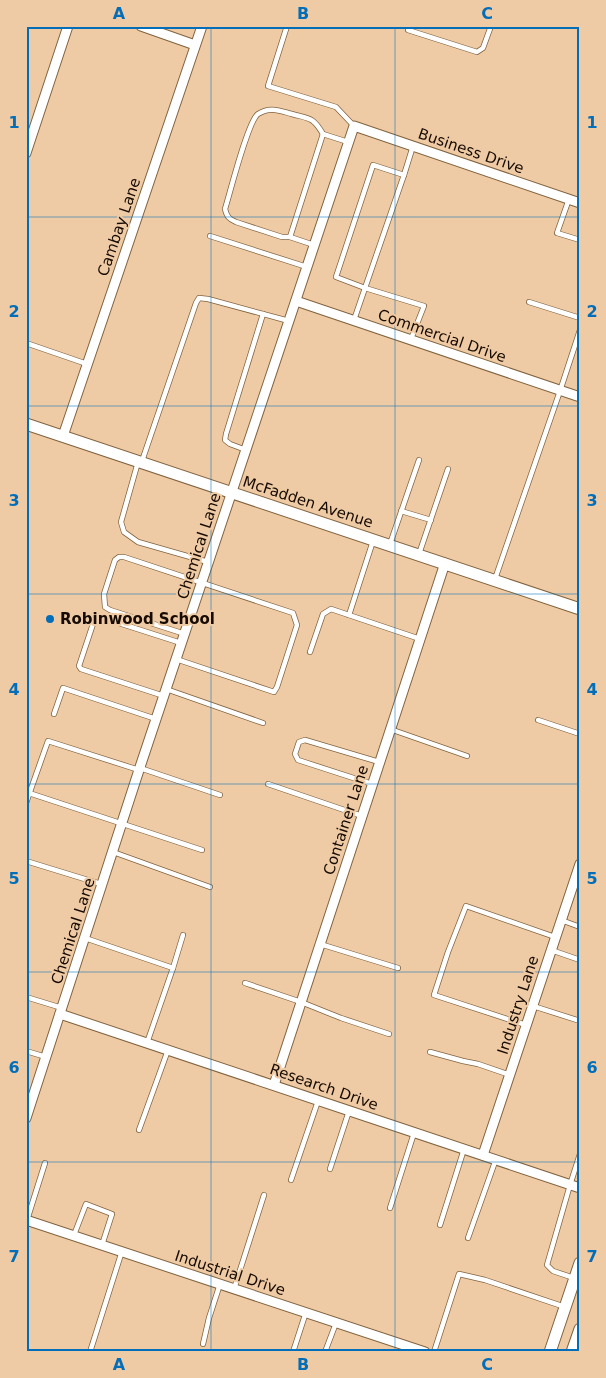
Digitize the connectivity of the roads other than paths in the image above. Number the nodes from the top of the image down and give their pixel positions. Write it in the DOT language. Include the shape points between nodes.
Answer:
graph roads {
  1 [pos="68,26"];
  2 [pos="142,26"];
  3 [pos="202,26"];
  4 [pos="287,26"];
  5 [pos="491,26"];
  6 [pos="408,30"];
  7 [pos="195,45"];
  8 [pos="354,126"];
  9 [pos="322,134"];
  10 [pos="348,142"];
  11 [pos="413,146"];
  12 [pos="26,153"];
  13 [pos="404,175"];
  14 [pos="569,199"];
  15 [pos="580,203"];
  16 [pos="210,236"];
  17 [pos="290,237"];
  18 [pos="580,240"];
  19 [pos="314,245"];
  20 [pos="307,267"];
  21 [pos="365,288"];
  22 [pos="296,300"];
  23 [pos="529,302"];
  24 [pos="263,314"];
  25 [pos="580,318"];
  26 [pos="354,320"];
  27 [pos="289,321"];
  28 [pos="580,330"];
  29 [pos="411,340"];
  30 [pos="26,343"];
  31 [pos="88,364"];
  32 [pos="560,391"];
  33 [pos="580,397"];
  34 [pos="26,424"];
  35 [pos="63,436"];
  36 [pos="246,450"];
  37 [pos="419,460"];
  38 [pos="140,462"];
  39 [pos="448,469"];
  40 [pos="232,492"];
  41 [pos="402,511"];
  42 [pos="431,520"];
  43 [pos="374,540"];
  44 [pos="390,545"];
  45 [pos="419,555"];
  46 [pos="208,563"];
  47 [pos="445,563"];
  48 [pos="495,580"];
  49 [pos="202,582"];
  50 [pos="580,608"];
  51 [pos="349,615"];
  52 [pos="185,634"];
  53 [pos="420,639"];
  54 [pos="181,643"];
  55 [pos="310,652"];
  56 [pos="176,659"];
  57 [pos="165,693"];
  58 [pos="54,714"];
  59 [pos="156,719"];
  60 [pos="538,720"];
  61 [pos="263,723"];
  62 [pos="390,729"];
  63 [pos="580,734"];
  64 [pos="467,756"];
  65 [pos="380,762"];
  66 [pos="139,769"];
  67 [pos="268,784"];
  68 [pos="372,784"];
  69 [pos="30,792"];
  70 [pos="220,795"];
  71 [pos="26,803"];
  72 [pos="362,816"];
  73 [pos="122,823"];
  74 [pos="202,850"];
  75 [pos="113,852"];
  76 [pos="26,861"];
  77 [pos="580,864"];
  78 [pos="102,884"];
  79 [pos="210,887"];
  80 [pos="561,920"];
  81 [pos="580,927"];
  82 [pos="182,935"];
  83 [pos="555,937"];
  84 [pos="85,938"];
  85 [pos="320,944"];
  86 [pos="551,950"];
  87 [pos="580,960"];
  88 [pos="173,968"];
  89 [pos="398,968"];
  90 [pos="245,983"];
  91 [pos="26,997"];
  92 [pos="301,1002"];
  93 [pos="533,1006"];
  94 [pos="61,1011"];
  95 [pos="580,1021"];
  96 [pos="526,1025"];
  97 [pos="389,1034"];
  98 [pos="147,1043"];
  99 [pos="168,1050"];
  100 [pos="26,1051"];
  101 [pos="430,1052"];
  102 [pos="46,1057"];
  103 [pos="510,1075"];
  104 [pos="274,1085"];
  105 [pos="318,1100"];
  106 [pos="350,1110"];
  107 [pos="26,1118"];
  108 [pos="139,1130"];
  109 [pos="414,1132"];
  110 [pos="464,1149"];
  111 [pos="580,1154"];
  112 [pos="483,1155"];
  113 [pos="496,1160"];
  114 [pos="45,1164"];
  115 [pos="330,1169"];
  116 [pos="291,1180"];
  117 [pos="570,1185"];
  118 [pos="580,1188"];
  119 [pos="264,1195"];
  120 [pos="390,1208"];
  121 [pos="27,1220"];
  122 [pos="440,1225"];
  123 [pos="74,1236"];
  124 [pos="468,1238"];
  125 [pos="102,1245"];
  126 [pos="122,1251"];
  127 [pos="580,1263"];
  128 [pos="575,1278"];
  129 [pos="220,1284"];
  130 [pos="234,1289"];
  131 [pos="565,1307"];
  132 [pos="306,1312"];
  133 [pos="336,1322"];
  134 [pos="580,1329"];
  135 [pos="203,1344"];
  136 [pos="90,1352"];
  137 [pos="294,1352"];
  138 [pos="325,1352"];
  139 [pos="425,1352"];
  140 [pos="434,1352"];
  141 [pos="550,1352"];
  142 [pos="572,1352"];
  1 -- 12 [label="street"];
  2 -- 7 [label="street"];
  3 -- 7 [label="street, Cambay Lane"];
  4 -- 8 [label="lane" via="268,86 336,108"];
  5 -- 6 [label="lane" via="484,48 476,52"];
  7 -- 31 [label="street, Cambay Lane"];
  8 -- 10 [label="street, Chemical Lane"];
  8 -- 11 [label="street, Business Drive"];
  9 -- 10 [label="lane"];
  9 -- 17 [label="lane"];
  9 -- 17 [label="lane" via="311,120 275,109 257,115 245,142 226,214 236,222"];
  10 -- 19 [label="street, Chemical Lane"];
  11 -- 13 [label="lane"];
  11 -- 14 [label="street, Business Drive"];
  13 -- 21 [label="lane"];
  13 -- 21 [label="lane" via="373,165 336,277"];
  14 -- 15 [label="street, Business Drive"];
  14 -- 18 [label="lane" via="557,234"];
  16 -- 20 [label="lane"];
  17 -- 19 [label="lane"];
  19 -- 20 [label="street, Chemical Lane"];
  20 -- 22 [label="street, Chemical Lane"];
  21 -- 26 [label="lane"];
  21 -- 29 [label="lane" via="424,306"];
  22 -- 26 [label="street, Commercial Drive"];
  22 -- 27 [label="street, Chemical Lane"];
  23 -- 25 [label="lane"];
  24 -- 27 [label="lane"];
  24 -- 36 [label="lane" via="225,440"];
  24 -- 38 [label="lane" via="199,298"];
  26 -- 29 [label="street, Commercial Drive"];
  27 -- 36 [label="street, Chemical Lane"];
  28 -- 32 [label="lane"];
  29 -- 32 [label="street, Commercial Drive"];
  30 -- 31 [label="lane"];
  31 -- 35 [label="street, Cambay Lane"];
  32 -- 33 [label="street, Commercial Drive"];
  32 -- 48 [label="lane"];
  34 -- 35 [label="street, McFadden Avenue"];
  35 -- 38 [label="street, McFadden Avenue"];
  36 -- 40 [label="street, Chemical Lane"];
  37 -- 41 [label="lane"];
  38 -- 40 [label="street, McFadden Avenue"];
  38 -- 46 [label="lane" via="121,522 124,532 138,542"];
  39 -- 42 [label="lane"];
  40 -- 43 [label="street, McFadden Avenue"];
  40 -- 46 [label="street, Chemical Lane"];
  41 -- 42 [label="lane"];
  41 -- 44 [label="lane"];
  42 -- 45 [label="lane"];
  43 -- 44 [label="street, McFadden Avenue"];
  43 -- 51 [label="lane"];
  44 -- 45 [label="street, McFadden Avenue"];
  45 -- 47 [label="street, McFadden Avenue"];
  46 -- 49 [label="street, Chemical Lane"];
  47 -- 48 [label="street, McFadden Avenue"];
  47 -- 53 [label="street, Container Lane"];
  48 -- 50 [label="street, McFadden Avenue"];
  49 -- 52 [label="street, Chemical Lane"];
  49 -- 52 [label="lane" via="124,557 115,560 104,594 105,607"];
  49 -- 56 [label="lane" via="293,612 297,625 277,687 274,692"];
  51 -- 53 [label="lane"];
  51 -- 55 [label="lane" via="331,609 323,614"];
  52 -- 54 [label="street, Chemical Lane"];
  53 -- 62 [label="street, Container Lane"];
  54 -- 56 [label="street, Chemical Lane"];
  54 -- 57 [label="lane" via="97,616 79,666"];
  56 -- 57 [label="street, Chemical Lane"];
  57 -- 59 [label="street, Chemical Lane"];
  57 -- 61 [label="lane"];
  58 -- 59 [label="lane" via="63,688"];
  59 -- 66 [label="street, Chemical Lane"];
  60 -- 63 [label="lane"];
  62 -- 64 [label="lane"];
  62 -- 65 [label="street, Container Lane"];
  65 -- 68 [label="street, Container Lane"];
  65 -- 68 [label="lane" via="305,740 299,742 295,754 298,760"];
  66 -- 69 [label="lane" via="48,741"];
  66 -- 70 [label="lane"];
  66 -- 73 [label="street, Chemical Lane"];
  67 -- 72 [label="lane"];
  68 -- 72 [label="street, Container Lane"];
  69 -- 71 [label="lane"];
  69 -- 73 [label="lane"];
  72 -- 85 [label="street, Container Lane"];
  73 -- 74 [label="lane"];
  73 -- 75 [label="street, Chemical Lane"];
  75 -- 78 [label="street, Chemical Lane"];
  75 -- 79 [label="lane"];
  76 -- 78 [label="lane"];
  77 -- 80 [label="street, Industry Lane"];
  78 -- 84 [label="street, Chemical Lane"];
  80 -- 81 [label="lane"];
  80 -- 83 [label="street, Industry Lane"];
  82 -- 88 [label="lane"];
  83 -- 86 [label="street, Industry Lane"];
  83 -- 96 [label="lane" via="466,906 448,952 434,995"];
  84 -- 88 [label="lane"];
  84 -- 94 [label="street, Chemical Lane"];
  85 -- 89 [label="lane"];
  85 -- 92 [label="street, Container Lane"];
  86 -- 87 [label="lane"];
  86 -- 93 [label="street, Industry Lane"];
  88 -- 98 [label="lane"];
  90 -- 92 [label="lane"];
  91 -- 94 [label="lane"];
  92 -- 97 [label="lane"];
  92 -- 104 [label="street, Container Lane"];
  93 -- 95 [label="lane"];
  93 -- 96 [label="street, Industry Lane"];
  94 -- 98 [label="street, Research Drive"];
  94 -- 102 [label="street, Chemical Lane"];
  96 -- 103 [label="street, Industry Lane"];
  98 -- 99 [label="street, Research Drive"];
  99 -- 104 [label="street, Research Drive"];
  99 -- 108 [label="lane"];
  100 -- 102 [label="lane"];
  101 -- 103 [label="lane"];
  102 -- 107 [label="street, Chemical Lane"];
  103 -- 112 [label="street, Industry Lane"];
  104 -- 105 [label="street, Research Drive"];
  105 -- 106 [label="street, Research Drive"];
  105 -- 116 [label="lane"];
  106 -- 109 [label="street, Research Drive"];
  106 -- 115 [label="lane"];
  109 -- 110 [label="street, Research Drive"];
  109 -- 120 [label="lane"];
  110 -- 112 [label="street, Research Drive"];
  110 -- 122 [label="lane"];
  111 -- 117 [label="lane"];
  112 -- 113 [label="street, Research Drive"];
  113 -- 117 [label="street, Research Drive"];
  113 -- 124 [label="lane"];
  114 -- 121 [label="lane"];
  117 -- 118 [label="street, Research Drive"];
  117 -- 128 [label="lane" via="547,1265 553,1271"];
  119 -- 130 [label="lane"];
  121 -- 123 [label="street, Industrial Drive"];
  123 -- 125 [label="street, Industrial Drive"];
  123 -- 125 [label="lane" via="86,1204 112,1214"];
  125 -- 126 [label="street, Industrial Drive"];
  126 -- 129 [label="street, Industrial Drive"];
  126 -- 136 [label="lane"];
  127 -- 128 [label="street"];
  128 -- 131 [label="street"];
  129 -- 130 [label="street, Industrial Drive"];
  129 -- 135 [label="lane"];
  130 -- 132 [label="street, Industrial Drive"];
  131 -- 140 [label="lane" via="458,1274"];
  131 -- 141 [label="street"];
  132 -- 133 [label="street, Industrial Drive"];
  132 -- 137 [label="lane"];
  133 -- 138 [label="lane"];
  133 -- 139 [label="street, Industrial Drive"];
  134 -- 142 [label="street"];
}
